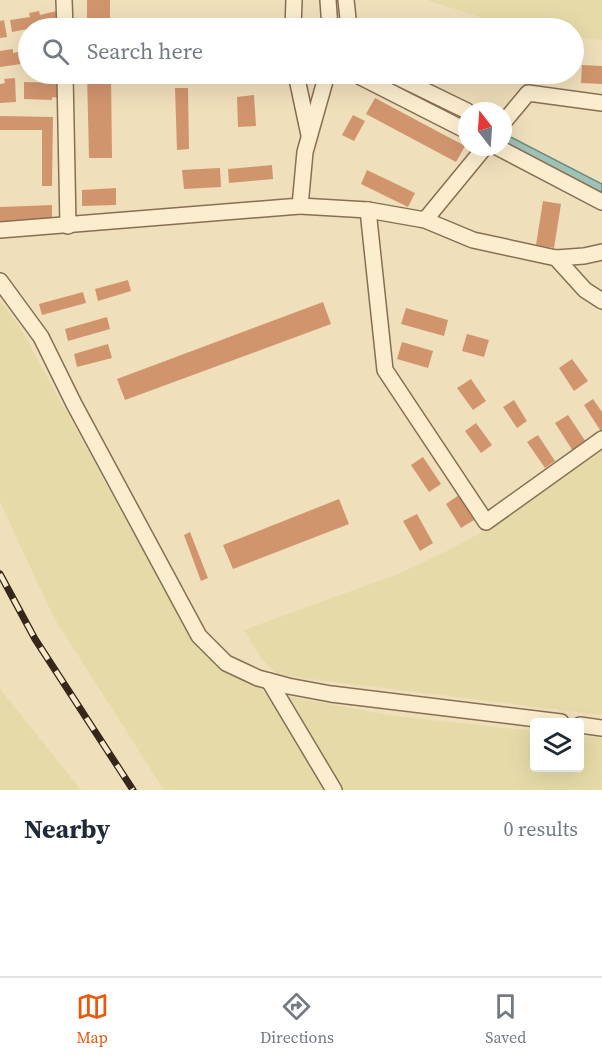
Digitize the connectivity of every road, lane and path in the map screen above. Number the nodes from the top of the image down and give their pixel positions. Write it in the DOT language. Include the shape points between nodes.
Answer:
graph roads {
  1 [pos="64,0"];
  2 [pos="294,0"];
  3 [pos="328,0"];
  4 [pos="346,0"];
  5 [pos="64,18"];
  6 [pos="293,18"];
  7 [pos="329,18"];
  8 [pos="348,18"];
  9 [pos="65,84"];
  10 [pos="298,84"];
  11 [pos="324,84"];
  12 [pos="375,84"];
  13 [pos="412,84"];
  14 [pos="602,103"];
  15 [pos="458,107"];
  16 [pos="512,112"];
  17 [pos="458,126"];
  18 [pos="309,138"];
  19 [pos="512,155"];
  20 [pos="477,156"];
  21 [pos="602,202"];
  22 [pos="300,207"];
  23 [pos="368,210"];
  24 [pos="424,220"];
  25 [pos="68,226"];
  26 [pos="0,230"];
  27 [pos="602,252"];
  28 [pos="556,258"];
  29 [pos="0,281"];
  30 [pos="602,301"];
  31 [pos="602,439"];
  32 [pos="269,681"];
  33 [pos="530,719"];
  34 [pos="584,726"];
  35 [pos="602,728"];
  36 [pos="334,790"];
  1 -- 5 [label="street"];
  2 -- 6 [label="street"];
  3 -- 7 [label="street"];
  4 -- 8 [label="street"];
  9 -- 25 [label="street"];
  10 -- 18 [label="street"];
  11 -- 18 [label="street"];
  12 -- 17 [label="street"];
  13 -- 15 [label="street"];
  14 -- 16 [label="street" via="528,93"];
  18 -- 22 [label="street"];
  19 -- 21 [label="street"];
  20 -- 24 [label="street"];
  22 -- 23 [label="street"];
  22 -- 25 [label="street"];
  23 -- 24 [label="street"];
  23 -- 31 [label="street" via="385,370 486,522"];
  24 -- 28 [label="street" via="473,240"];
  25 -- 26 [label="street"];
  27 -- 28 [label="street"];
  28 -- 30 [label="street" via="585,290"];
  29 -- 32 [label="street" via="41,337 199,636 226,663"];
  32 -- 33 [label="street" via="331,694"];
  32 -- 36 [label="street"];
  34 -- 35 [label="street"];
}
